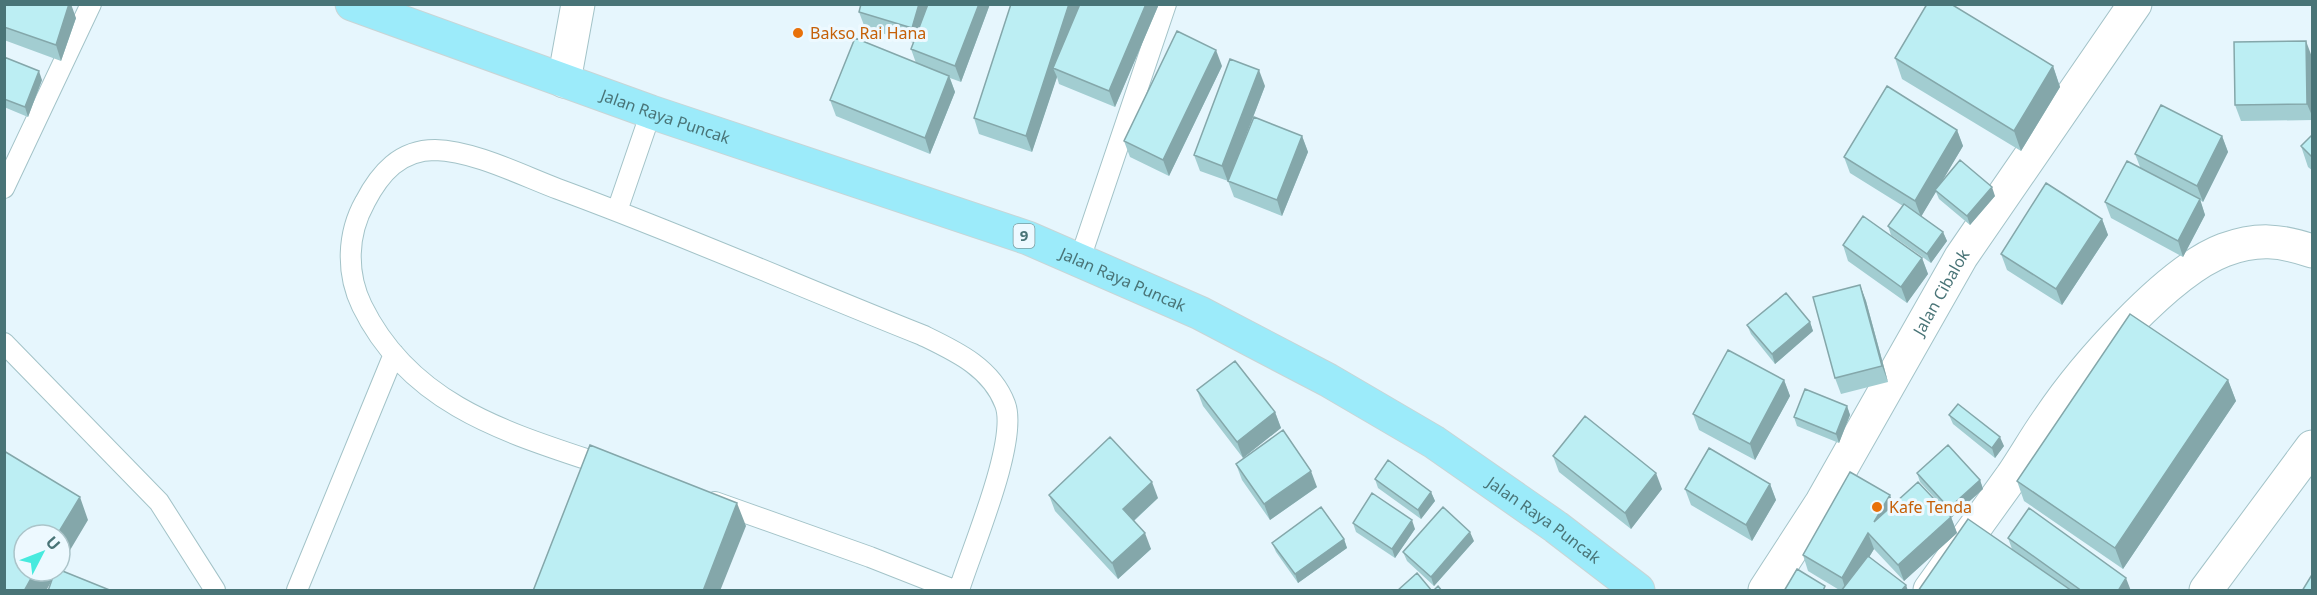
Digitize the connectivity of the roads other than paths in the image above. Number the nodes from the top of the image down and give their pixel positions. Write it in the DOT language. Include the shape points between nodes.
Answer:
graph roads {
  1 [pos="91,4"];
  2 [pos="352,4"];
  3 [pos="578,4"];
  4 [pos="1166,4"];
  5 [pos="2135,4"];
  6 [pos="564,81"];
  7 [pos="651,112"];
  8 [pos="4,188"];
  9 [pos="618,211"];
  10 [pos="2313,251"];
  11 [pos="1080,259"];
  12 [pos="4,343"];
  13 [pos="394,354"];
  14 [pos="2313,447"];
  15 [pos="628,473"];
  16 [pos="696,496"];
  17 [pos="215,591"];
  18 [pos="297,591"];
  19 [pos="956,591"];
  20 [pos="1638,591"];
  21 [pos="1765,591"];
  22 [pos="1930,591"];
  23 [pos="2206,591"];
  1 -- 8 [label="lane"];
  2 -- 6 [label="highway, Jalan Raya Puncak / 9"];
  3 -- 6 [label="street"];
  4 -- 11 [label="lane"];
  5 -- 21 [label="street, Jalan Cibalok" via="1961,257 1822,502"];
  6 -- 7 [label="highway, Jalan Raya Puncak / 9"];
  7 -- 9 [label="lane"];
  7 -- 11 [label="highway, Jalan Raya Puncak / 9" via="1028,238"];
  9 -- 13 [label="lane" via="459,153 435,150 398,160 381,176 360,210 351,250 359,300"];
  9 -- 19 [label="lane" via="922,335 952,349 987,375 1006,406 1008,431 1000,466"];
  10 -- 22 [label="street" via="2276,240 2244,244 2196,265 2169,285 2088,368"];
  11 -- 20 [label="highway, Jalan Raya Puncak / 9" via="1210,318 1434,442 1556,527"];
  12 -- 17 [label="lane" via="159,502"];
  13 -- 15 [label="lane" via="425,386 482,420 521,438"];
  13 -- 18 [label="lane"];
  14 -- 23 [label="street"];
  16 -- 19 [label="lane"];
}
